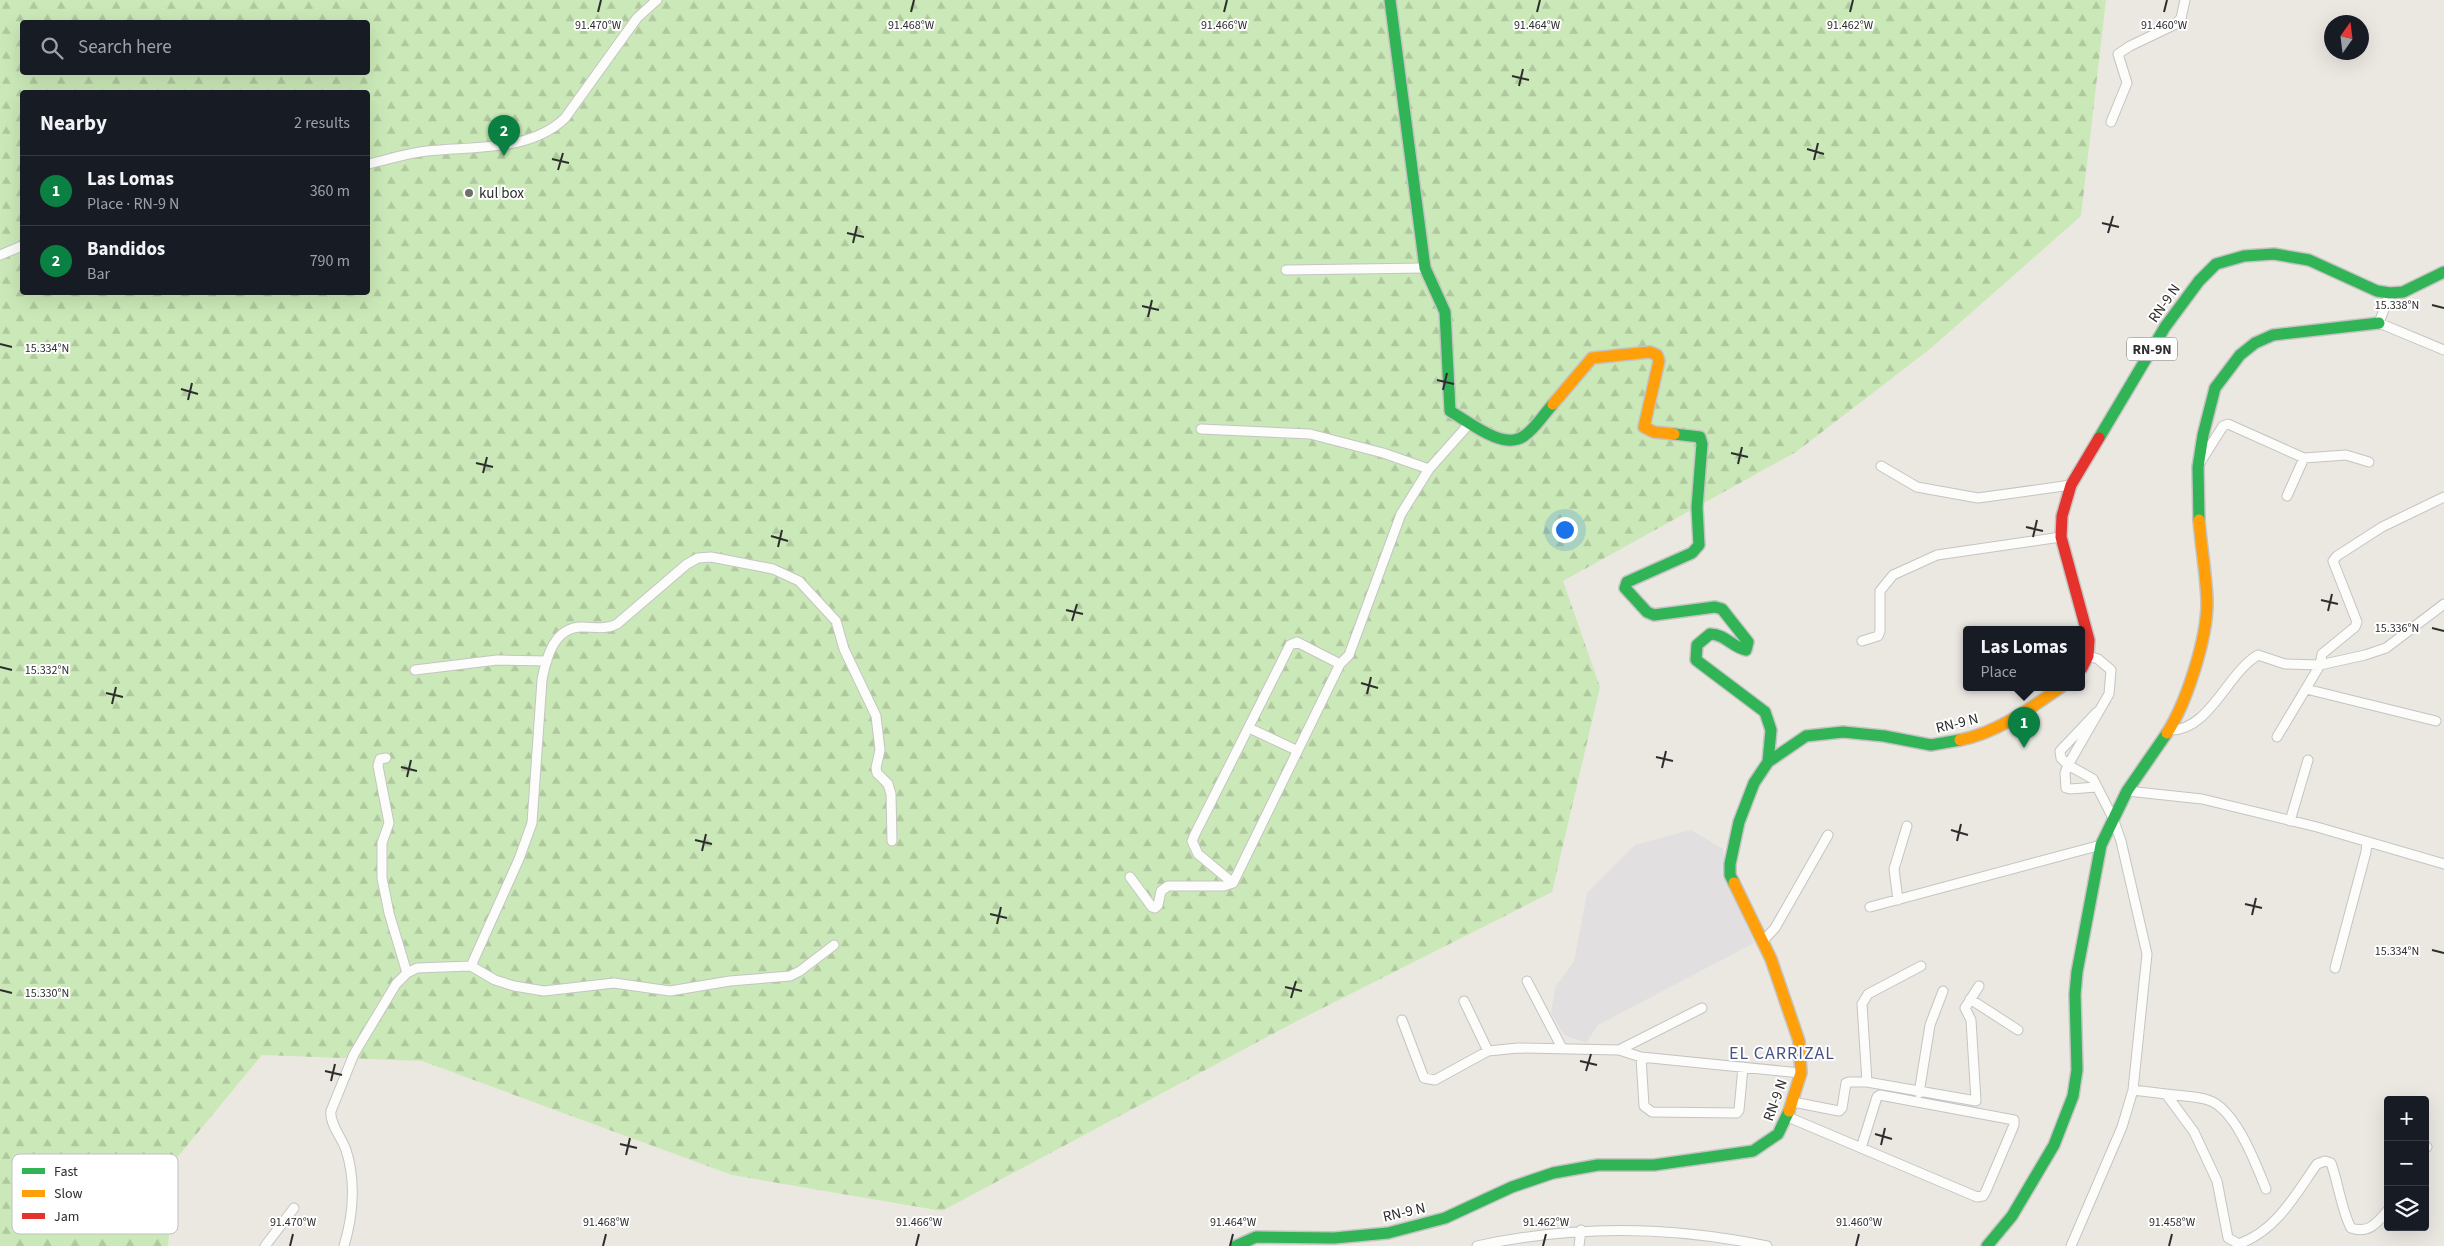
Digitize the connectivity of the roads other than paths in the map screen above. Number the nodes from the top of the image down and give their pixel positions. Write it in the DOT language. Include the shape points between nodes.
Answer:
graph roads {
  1 [pos="657,0"];
  2 [pos="1390,0"];
  3 [pos="2185,0"];
  4 [pos="2111,122"];
  5 [pos="370,164"];
  6 [pos="20,247"];
  7 [pos="0,255"];
  8 [pos="1425,268"];
  9 [pos="1286,270"];
  10 [pos="2444,272"];
  11 [pos="2390,293"];
  12 [pos="2379,323"];
  13 [pos="2444,350"];
  14 [pos="1470,423"];
  15 [pos="1201,429"];
  16 [pos="2304,458"];
  17 [pos="2369,462"];
  18 [pos="1881,466"];
  19 [pos="2198,467"];
  20 [pos="1429,469"];
  21 [pos="2071,485"];
  22 [pos="2287,496"];
  23 [pos="2444,497"];
  24 [pos="2061,537"];
  25 [pos="2444,604"];
  26 [pos="1862,641"];
  27 [pos="2088,656"];
  28 [pos="547,661"];
  29 [pos="2085,662"];
  30 [pos="1340,664"];
  31 [pos="2320,665"];
  32 [pos="415,670"];
  33 [pos="2306,689"];
  34 [pos="2055,691"];
  35 [pos="2097,712"];
  36 [pos="2436,721"];
  37 [pos="1249,728"];
  38 [pos="2169,730"];
  39 [pos="2278,737"];
  40 [pos="1296,750"];
  41 [pos="386,758"];
  42 [pos="2308,760"];
  43 [pos="1768,762"];
  44 [pos="2068,765"];
  45 [pos="2097,787"];
  46 [pos="2128,791"];
  47 [pos="2113,818"];
  48 [pos="2290,821"];
  49 [pos="1907,826"];
  50 [pos="1828,835"];
  51 [pos="892,841"];
  52 [pos="2367,842"];
  53 [pos="2101,845"];
  54 [pos="2444,864"];
  55 [pos="1130,877"];
  56 [pos="1233,883"];
  57 [pos="1898,900"];
  58 [pos="1870,907"];
  59 [pos="1762,942"];
  60 [pos="834,945"];
  61 [pos="471,966"];
  62 [pos="1921,966"];
  63 [pos="2335,968"];
  64 [pos="407,973"];
  65 [pos="1527,980"];
  66 [pos="1979,986"];
  67 [pos="1943,991"];
  68 [pos="1970,999"];
  69 [pos="1464,1001"];
  70 [pos="1702,1008"];
  71 [pos="1402,1020"];
  72 [pos="2018,1030"];
  73 [pos="1562,1048"];
  74 [pos="1488,1050"];
  75 [pos="1619,1050"];
  76 [pos="1641,1056"];
  77 [pos="1744,1067"];
  78 [pos="1800,1072"];
  79 [pos="1867,1082"];
  80 [pos="2133,1090"];
  81 [pos="1919,1093"];
  82 [pos="2166,1094"];
  83 [pos="1793,1102"];
  84 [pos="1788,1117"];
  85 [pos="1861,1148"];
  86 [pos="2266,1189"];
  87 [pos="294,1208"];
  88 [pos="2384,1214"];
  89 [pos="1581,1230"];
  90 [pos="265,1246"];
  91 [pos="344,1246"];
  92 [pos="1236,1246"];
  93 [pos="1478,1246"];
  94 [pos="1579,1246"];
  95 [pos="1768,1246"];
  96 [pos="1987,1246"];
  97 [pos="2071,1246"];
  1 -- 5 [label="street" via="637,18 554,129 510,144 425,151"];
  2 -- 8 [label="street"];
  3 -- 4 [label="street" via="2176,24 2118,54 2127,83"];
  6 -- 7 [label="street"];
  8 -- 9 [label="street"];
  8 -- 14 [label="street" via="1445,312 1450,411"];
  10 -- 11 [label="street" via="2403,292"];
  11 -- 12 [label="street"];
  11 -- 21 [label="street, RN-9 N / RN-9N" via="2377,291 2309,260 2274,254 2244,256 2216,264 2198,281 2165,327"];
  12 -- 13 [label="street"];
  12 -- 19 [label="street" via="2274,335 2255,343 2240,355 2215,388"];
  14 -- 20 [label="street"];
  14 -- 43 [label="street" via="1500,440 1514,442 1525,436 1592,358 1650,352 1657,355 1659,361 1644,427 1650,432 1693,433 1700,437 1699,545 1692,553 1628,582 1625,588 1647,612 1654,615 1716,607 1728,613 1748,642 1746,650 1736,648 1719,634 1710,634 1697,645 1696,660 1765,712 1772,734"];
  15 -- 20 [label="street" via="1310,434"];
  16 -- 17 [label="street" via="2346,455"];
  16 -- 19 [label="street" via="2228,424 2223,426"];
  16 -- 22 [label="street"];
  18 -- 21 [label="street" via="1917,487 1978,498"];
  19 -- 38 [label="street" via="2197,502 2207,602 2191,680"];
  20 -- 30 [label="street" via="1401,514 1348,655"];
  21 -- 24 [label="street, RN-9 N / RN-9N" via="2062,516"];
  23 -- 31 [label="street" via="2382,526 2333,561 2357,622 2325,650"];
  24 -- 26 [label="street" via="1937,555 1893,575 1880,590 1878,636"];
  24 -- 27 [label="street, RN-9 N / RN-9N" via="2087,631"];
  25 -- 31 [label="street" via="2386,648"];
  27 -- 29 [label="street, RN-9 N / RN-9N"];
  27 -- 35 [label="street" via="2098,659 2111,670 2109,694"];
  28 -- 32 [label="street" via="497,660"];
  28 -- 51 [label="street" via="555,641 566,631 576,627 617,624 698,558 711,557 773,569 799,581 836,621 844,649 876,716 880,750 876,768 891,794"];
  28 -- 61 [label="street" via="542,680 532,822"];
  30 -- 37 [label="street" via="1293,642"];
  30 -- 40 [label="street"];
  31 -- 33 [label="street"];
  31 -- 38 [label="street" via="2286,664 2258,655 2200,718 2182,731"];
  33 -- 36 [label="street"];
  33 -- 39 [label="street"];
  34 -- 43 [label="street, RN-9 N" via="2022,714 1971,738 1930,745 1843,732 1806,736"];
  35 -- 44 [label="street"];
  35 -- 44 [label="street" via="2060,751"];
  37 -- 40 [label="street"];
  37 -- 56 [label="street" via="1192,841 1198,854"];
  38 -- 46 [label="street"];
  40 -- 56 [label="street"];
  41 -- 64 [label="street" via="380,759 378,766 389,823 382,843 380,864"];
  42 -- 48 [label="street"];
  43 -- 59 [label="street, RN-9 N" via="1754,783 1739,822 1730,864 1730,875"];
  44 -- 45 [label="street" via="2088,775"];
  44 -- 45 [label="street" via="2066,788"];
  45 -- 47 [label="street"];
  46 -- 47 [label="street"];
  46 -- 48 [label="street" via="2202,799"];
  47 -- 53 [label="street"];
  47 -- 80 [label="street" via="2122,841 2147,954"];
  48 -- 52 [label="street"];
  49 -- 57 [label="street" via="1894,869"];
  50 -- 59 [label="street" via="1775,928"];
  52 -- 54 [label="street"];
  52 -- 63 [label="street"];
  53 -- 57 [label="street"];
  53 -- 96 [label="street" via="2077,972 2077,1070 2073,1096 2054,1144 2012,1216"];
  55 -- 56 [label="street" via="1155,908 1161,891 1168,886 1224,886"];
  57 -- 58 [label="street"];
  59 -- 78 [label="street, RN-9 N" via="1795,1025"];
  60 -- 61 [label="street" via="790,976 730,981 670,992 614,982 544,990 495,980"];
  61 -- 64 [label="street" via="423,967"];
  62 -- 79 [label="street" via="1868,994 1862,1004"];
  64 -- 91 [label="street" via="396,984 354,1054 331,1111 331,1120 347,1151 352,1177 350,1222"];
  65 -- 73 [label="street"];
  66 -- 68 [label="street"];
  67 -- 81 [label="street" via="1930,1025"];
  68 -- 72 [label="street"];
  68 -- 81 [label="street" via="1965,1008 1971,1020 1976,1101"];
  69 -- 74 [label="street"];
  70 -- 75 [label="street"];
  71 -- 74 [label="street" via="1424,1078 1435,1080"];
  73 -- 74 [label="street"];
  73 -- 75 [label="street"];
  75 -- 76 [label="street"];
  76 -- 77 [label="street"];
  76 -- 77 [label="street" via="1644,1106 1652,1112 1737,1114"];
  77 -- 78 [label="street"];
  78 -- 83 [label="street, RN-9 N"];
  79 -- 81 [label="street"];
  79 -- 83 [label="street" via="1846,1083 1839,1110"];
  80 -- 82 [label="street"];
  80 -- 97 [label="street" via="2122,1127"];
  82 -- 86 [label="street" via="2208,1100 2225,1110 2252,1155"];
  82 -- 88 [label="street" via="2194,1132 2217,1181 2228,1238 2239,1244 2257,1237 2284,1211 2317,1164 2325,1161 2331,1164 2350,1228 2368,1229"];
  83 -- 84 [label="street, RN-9 N"];
  84 -- 85 [label="street"];
  84 -- 92 [label="street, RN-9 N" via="1778,1134 1753,1151 1654,1164 1598,1165 1553,1173 1512,1187 1444,1218 1388,1233 1334,1238 1256,1238"];
  85 -- 85 [label="street" via="1977,1197 1983,1196 2014,1120 1880,1095"];
  87 -- 90 [label="street"];
  89 -- 93 [label="street"];
  89 -- 94 [label="street"];
  89 -- 95 [label="street" via="1657,1231"];
}
